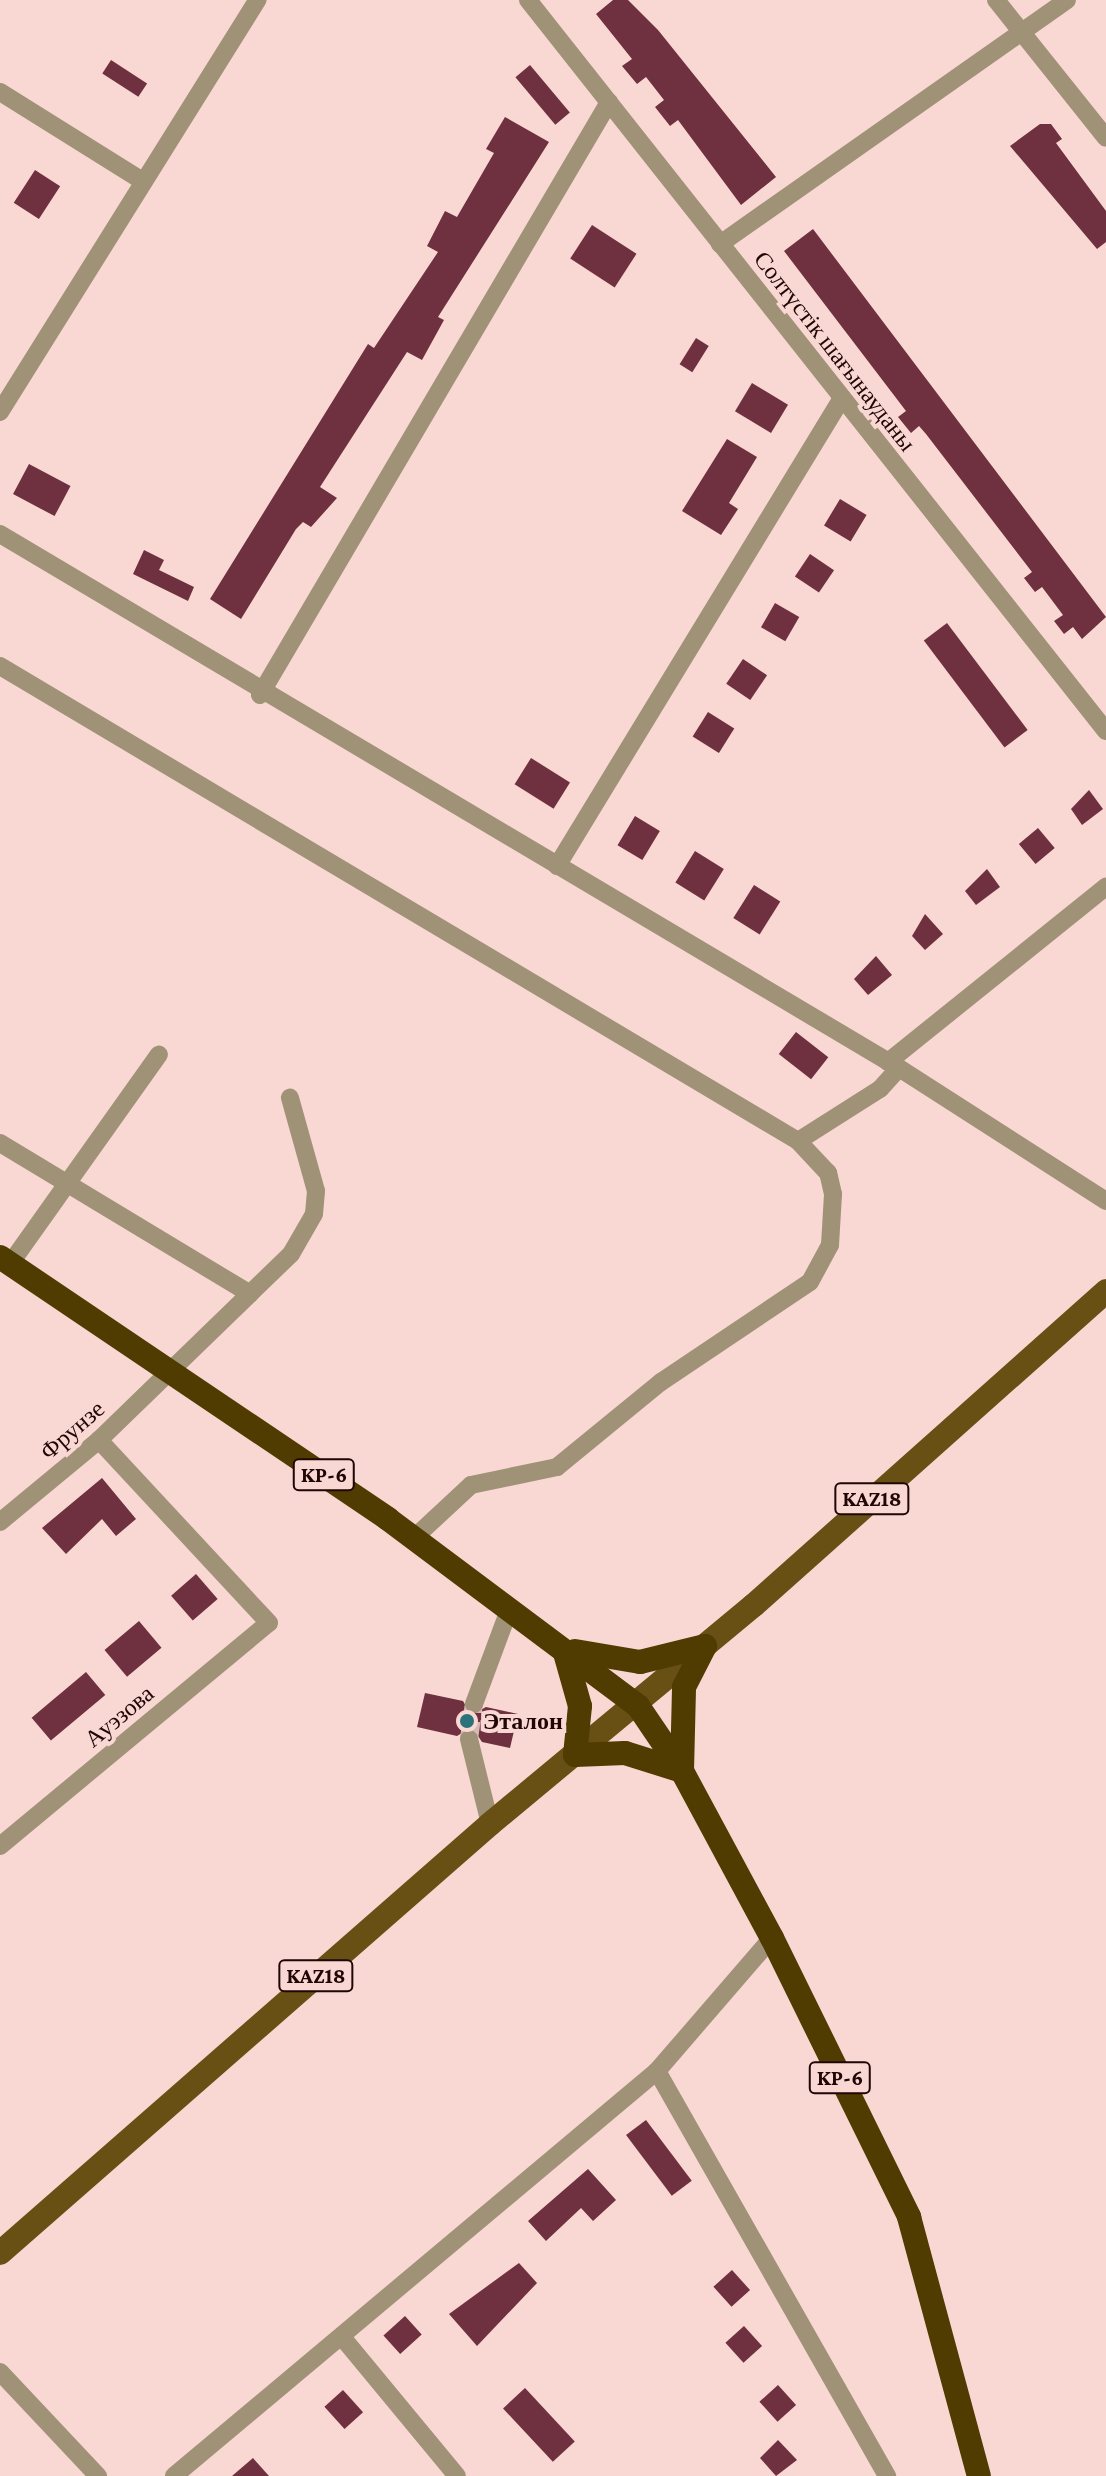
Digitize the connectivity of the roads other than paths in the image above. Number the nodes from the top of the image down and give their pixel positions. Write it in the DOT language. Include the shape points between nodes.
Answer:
graph roads {
  1 [pos="257,0"];
  2 [pos="528,0"];
  3 [pos="996,0"];
  4 [pos="1067,0"];
  5 [pos="1023,34"];
  6 [pos="0,92"];
  7 [pos="609,102"];
  8 [pos="1106,138"];
  9 [pos="141,180"];
  10 [pos="720,244"];
  11 [pos="842,398"];
  12 [pos="0,412"];
  13 [pos="0,534"];
  14 [pos="0,666"];
  15 [pos="260,695"];
  16 [pos="1106,731"];
  17 [pos="557,866"];
  18 [pos="1106,887"];
  19 [pos="159,1054"];
  20 [pos="893,1065"];
  21 [pos="290,1098"];
  22 [pos="798,1141"];
  23 [pos="0,1143"];
  24 [pos="63,1181"];
  25 [pos="1106,1201"];
  26 [pos="5,1260"];
  27 [pos="1106,1291"];
  28 [pos="250,1294"];
  29 [pos="173,1371"];
  30 [pos="99,1440"];
  31 [pos="0,1522"];
  32 [pos="414,1538"];
  33 [pos="509,1610"];
  34 [pos="705,1646"];
  35 [pos="562,1648"];
  36 [pos="474,1704"];
  37 [pos="638,1706"];
  38 [pos="469,1739"];
  39 [pos="575,1755"];
  40 [pos="682,1771"];
  41 [pos="490,1824"];
  42 [pos="0,1846"];
  43 [pos="772,1938"];
  44 [pos="657,2071"];
  45 [pos="0,2253"];
  46 [pos="342,2337"];
  47 [pos="0,2372"];
  48 [pos="98,2476"];
  49 [pos="174,2476"];
  50 [pos="457,2476"];
  51 [pos="887,2476"];
  52 [pos="979,2476"];
  1 -- 9 [label="street"];
  2 -- 7 [label="street, Солтүстік шағынауданы"];
  3 -- 5 [label="street"];
  4 -- 5 [label="street"];
  5 -- 8 [label="street"];
  5 -- 10 [label="street"];
  6 -- 9 [label="street"];
  7 -- 10 [label="street, Солтүстік шағынауданы"];
  7 -- 15 [label="street"];
  9 -- 12 [label="street"];
  10 -- 11 [label="street, Солтүстік шағынауданы"];
  11 -- 16 [label="street, Солтүстік шағынауданы"];
  11 -- 17 [label="street"];
  13 -- 15 [label="street"];
  14 -- 22 [label="street"];
  15 -- 17 [label="street"];
  17 -- 20 [label="street"];
  18 -- 20 [label="street"];
  19 -- 24 [label="street"];
  20 -- 22 [label="street" via="868,1098"];
  20 -- 25 [label="street"];
  21 -- 28 [label="street, Фрунзе" via="316,1191 314,1214 291,1254"];
  22 -- 32 [label="street" via="828,1173 833,1194 830,1245 810,1282 661,1382 557,1467 471,1485"];
  23 -- 24 [label="street"];
  24 -- 26 [label="street"];
  24 -- 28 [label="street"];
  26 -- 29 [label="highway, KP-6"];
  27 -- 34 [label="main road, KAZ18"];
  28 -- 29 [label="street, Фрунзе"];
  29 -- 30 [label="street, Фрунзе"];
  29 -- 32 [label="highway, KP-6"];
  30 -- 31 [label="street, Фрунзе"];
  30 -- 42 [label="street, Ауэзова" via="269,1623"];
  32 -- 33 [label="highway, KP-6"];
  33 -- 35 [label="highway, KP-6"];
  33 -- 36 [label="street"];
  34 -- 35 [label="highway" via="640,1662"];
  34 -- 37 [label="main road, KAZ18"];
  34 -- 40 [label="highway" via="684,1687"];
  35 -- 37 [label="highway, KP-6"];
  35 -- 39 [label="highway" via="580,1706"];
  37 -- 39 [label="main road, KAZ18"];
  37 -- 40 [label="highway, KP-6"];
  38 -- 41 [label="street"];
  39 -- 40 [label="highway" via="625,1753"];
  39 -- 41 [label="main road, KAZ18"];
  40 -- 43 [label="highway, KP-6"];
  41 -- 45 [label="main road, KAZ18"];
  43 -- 44 [label="street"];
  43 -- 52 [label="highway, KP-6" via="909,2217"];
  44 -- 46 [label="street"];
  44 -- 51 [label="street"];
  46 -- 49 [label="street"];
  46 -- 50 [label="street"];
  47 -- 48 [label="street"];
}
